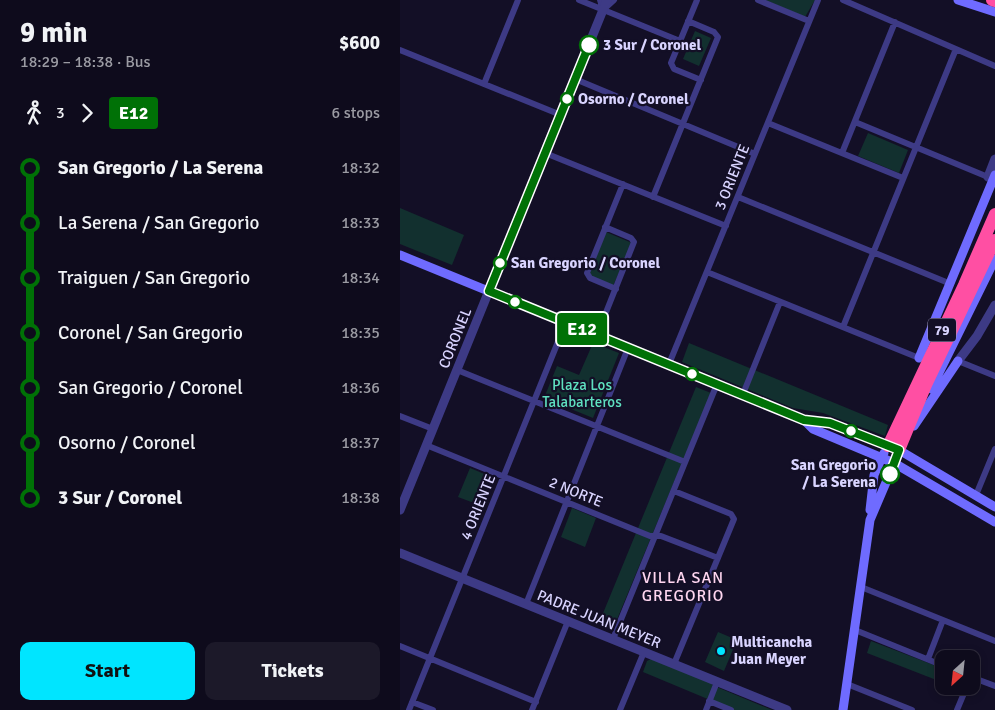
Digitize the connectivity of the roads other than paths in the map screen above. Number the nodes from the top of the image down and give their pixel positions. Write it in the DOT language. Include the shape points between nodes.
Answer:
graph roads {
  1 [pos="518,0"];
  2 [pos="579,0"];
  3 [pos="600,0"];
  4 [pos="608,0"];
  5 [pos="614,0"];
  6 [pos="697,0"];
  7 [pos="758,0"];
  8 [pos="818,0"];
  9 [pos="843,0"];
  10 [pos="958,0"];
  11 [pos="603,10"];
  12 [pos="995,12"];
  13 [pos="688,21"];
  14 [pos="809,21"];
  15 [pos="895,22"];
  16 [pos="680,41"];
  17 [pos="956,49"];
  18 [pos="400,50"];
  19 [pos="995,66"];
  20 [pos="575,79"];
  21 [pos="700,80"];
  22 [pos="484,84"];
  23 [pos="561,115"];
  24 [pos="855,122"];
  25 [pos="768,123"];
  26 [pos="683,124"];
  27 [pos="916,147"];
  28 [pos="545,153"];
  29 [pos="842,153"];
  30 [pos="755,154"];
  31 [pos="995,159"];
  32 [pos="991,176"];
  33 [pos="903,178"];
  34 [pos="623,184"];
  35 [pos="653,197"];
  36 [pos="738,197"];
  37 [pos="995,214"];
  38 [pos="726,226"];
  39 [pos="605,227"];
  40 [pos="995,240"];
  41 [pos="873,252"];
  42 [pos="400,255"];
  43 [pos="995,259"];
  44 [pos="707,272"];
  45 [pos="951,284"];
  46 [pos="616,288"];
  47 [pos="489,291"];
  48 [pos="780,302"];
  49 [pos="995,305"];
  50 [pos="566,322"];
  51 [pos="843,327"];
  52 [pos="597,335"];
  53 [pos="628,348"];
  54 [pos="919,358"];
  55 [pos="958,361"];
  56 [pos="669,364"];
  57 [pos="457,370"];
  58 [pos="995,376"];
  59 [pos="717,384"];
  60 [pos="743,394"];
  61 [pos="534,401"];
  62 [pos="400,416"];
  63 [pos="900,418"];
  64 [pos="804,420"];
  65 [pos="597,426"];
  66 [pos="433,430"];
  67 [pos="426,444"];
  68 [pos="894,448"];
  69 [pos="995,449"];
  70 [pos="881,458"];
  71 [pos="685,462"];
  72 [pos="894,463"];
  73 [pos="504,476"];
  74 [pos="674,491"];
  75 [pos="976,495"];
  76 [pos="566,502"];
  77 [pos="995,506"];
  78 [pos="400,510"];
  79 [pos="870,520"];
  80 [pos="995,522"];
  81 [pos="655,536"];
  82 [pos="400,553"];
  83 [pos="718,558"];
  84 [pos="463,578"];
  85 [pos="861,587"];
  86 [pos="526,604"];
  87 [pos="943,620"];
  88 [pos="568,621"];
  89 [pos="855,630"];
  90 [pos="613,639"];
  91 [pos="995,640"];
  92 [pos="400,646"];
  93 [pos="644,652"];
  94 [pos="430,658"];
  95 [pos="928,659"];
  96 [pos="935,662"];
  97 [pos="674,664"];
  98 [pos="980,680"];
  99 [pos="717,682"];
  100 [pos="847,684"];
  101 [pos="995,686"];
  102 [pos="963,695"];
  103 [pos="710,701"];
  104 [pos="412,702"];
  105 [pos="536,702"];
  106 [pos="409,710"];
  107 [pos="433,710"];
  108 [pos="532,710"];
  109 [pos="620,710"];
  110 [pos="706,710"];
  111 [pos="731,710"];
  112 [pos="787,710"];
  113 [pos="843,710"];
  114 [pos="912,710"];
  115 [pos="957,710"];
  1 -- 22 [label="street"];
  2 -- 11 [label="street"];
  3 -- 11 [label="street"];
  4 -- 11 [label="street, CORONEL"];
  5 -- 11 [label="street, CORONEL"];
  6 -- 13 [label="street"];
  7 -- 14 [label="street"];
  8 -- 14 [label="street, 3 ORIENTE"];
  9 -- 15 [label="street"];
  10 -- 12 [label="main road"];
  11 -- 16 [label="street"];
  11 -- 20 [label="street, CORONEL"];
  13 -- 16 [label="street"];
  13 -- 21 [label="street" via="717,35"];
  14 -- 25 [label="street, 3 ORIENTE"];
  15 -- 17 [label="street"];
  15 -- 24 [label="street"];
  16 -- 21 [label="street" via="672,67"];
  17 -- 19 [label="street"];
  17 -- 27 [label="street"];
  18 -- 22 [label="street"];
  20 -- 23 [label="street, CORONEL"];
  20 -- 26 [label="street"];
  21 -- 26 [label="street"];
  22 -- 23 [label="street"];
  23 -- 28 [label="street, CORONEL"];
  24 -- 27 [label="street"];
  24 -- 29 [label="street"];
  25 -- 29 [label="street"];
  25 -- 30 [label="street, 3 ORIENTE"];
  26 -- 30 [label="street"];
  26 -- 35 [label="street"];
  27 -- 32 [label="street"];
  27 -- 33 [label="street"];
  28 -- 34 [label="street"];
  28 -- 47 [label="street, CORONEL"];
  29 -- 33 [label="street"];
  30 -- 36 [label="street, 3 ORIENTE"];
  31 -- 32 [label="street"];
  32 -- 45 [label="main road"];
  33 -- 41 [label="street"];
  34 -- 35 [label="street"];
  34 -- 39 [label="street"];
  35 -- 38 [label="street"];
  36 -- 38 [label="street, 3 ORIENTE"];
  36 -- 41 [label="street"];
  37 -- 63 [label="highway, 79"];
  38 -- 44 [label="street, 3 ORIENTE"];
  39 -- 46 [label="street" via="634,241"];
  39 -- 46 [label="street" via="587,275"];
  40 -- 68 [label="highway, 79"];
  41 -- 45 [label="street"];
  41 -- 51 [label="street"];
  42 -- 47 [label="main road"];
  43 -- 68 [label="main road"];
  44 -- 48 [label="street"];
  44 -- 56 [label="street, 3 ORIENTE"];
  45 -- 54 [label="main road"];
  46 -- 52 [label="street"];
  47 -- 50 [label="main road"];
  47 -- 57 [label="street, CORONEL"];
  48 -- 51 [label="street"];
  48 -- 60 [label="street"];
  49 -- 55 [label="street"];
  50 -- 52 [label="main road"];
  50 -- 61 [label="street, 4 ORIENTE"];
  51 -- 54 [label="street"];
  52 -- 53 [label="main road"];
  53 -- 56 [label="main road"];
  53 -- 65 [label="street"];
  54 -- 63 [label="highway"];
  55 -- 58 [label="street"];
  55 -- 68 [label="main road"];
  56 -- 59 [label="main road"];
  57 -- 61 [label="street"];
  57 -- 66 [label="street, CORONEL"];
  59 -- 60 [label="main road"];
  59 -- 71 [label="street"];
  60 -- 64 [label="main road"];
  61 -- 65 [label="street"];
  61 -- 73 [label="street, 4 ORIENTE"];
  62 -- 66 [label="street"];
  63 -- 68 [label="highway, 79"];
  64 -- 68 [label="main road" via="830,423"];
  64 -- 70 [label="main road" via="813,429"];
  65 -- 71 [label="street"];
  65 -- 76 [label="street"];
  66 -- 67 [label="street, CORONEL"];
  67 -- 73 [label="street, 2 NORTE"];
  67 -- 78 [label="street, CORONEL"];
  68 -- 70 [label="main road"];
  68 -- 72 [label="main road"];
  68 -- 75 [label="main road"];
  69 -- 75 [label="street"];
  70 -- 72 [label="main road"];
  70 -- 79 [label="main road" via="873,481"];
  71 -- 74 [label="street"];
  72 -- 79 [label="main road"];
  72 -- 80 [label="main road"];
  73 -- 76 [label="street, 2 NORTE"];
  73 -- 84 [label="street, 4 ORIENTE"];
  74 -- 81 [label="street"];
  74 -- 83 [label="street" via="734,517"];
  75 -- 77 [label="main road"];
  76 -- 81 [label="street, 2 NORTE"];
  76 -- 86 [label="street"];
  79 -- 85 [label="main road"];
  81 -- 83 [label="street, 2 NORTE"];
  81 -- 90 [label="street"];
  82 -- 84 [label="street, PADRE JUAN MEYER"];
  83 -- 97 [label="street"];
  84 -- 86 [label="street, PADRE JUAN MEYER"];
  84 -- 94 [label="street, 4 ORIENTE"];
  85 -- 87 [label="street"];
  85 -- 89 [label="main road"];
  86 -- 88 [label="street, PADRE JUAN MEYER"];
  87 -- 91 [label="street"];
  87 -- 95 [label="street"];
  88 -- 90 [label="street, PADRE JUAN MEYER"];
  88 -- 105 [label="street"];
  89 -- 95 [label="street"];
  89 -- 100 [label="main road"];
  90 -- 93 [label="street, PADRE JUAN MEYER"];
  92 -- 94 [label="street"];
  93 -- 97 [label="street, PADRE JUAN MEYER"];
  93 -- 109 [label="street"];
  94 -- 104 [label="street, 4 ORIENTE"];
  94 -- 105 [label="street"];
  95 -- 96 [label="street"];
  97 -- 99 [label="street, PADRE JUAN MEYER"];
  98 -- 101 [label="street"];
  99 -- 103 [label="street"];
  99 -- 112 [label="street, PADRE JUAN MEYER"];
  100 -- 113 [label="main road"];
  100 -- 114 [label="street"];
  102 -- 115 [label="street"];
  103 -- 110 [label="street"];
  103 -- 111 [label="street"];
  104 -- 106 [label="street, 4 ORIENTE"];
  104 -- 107 [label="street"];
  105 -- 108 [label="street"];
}
